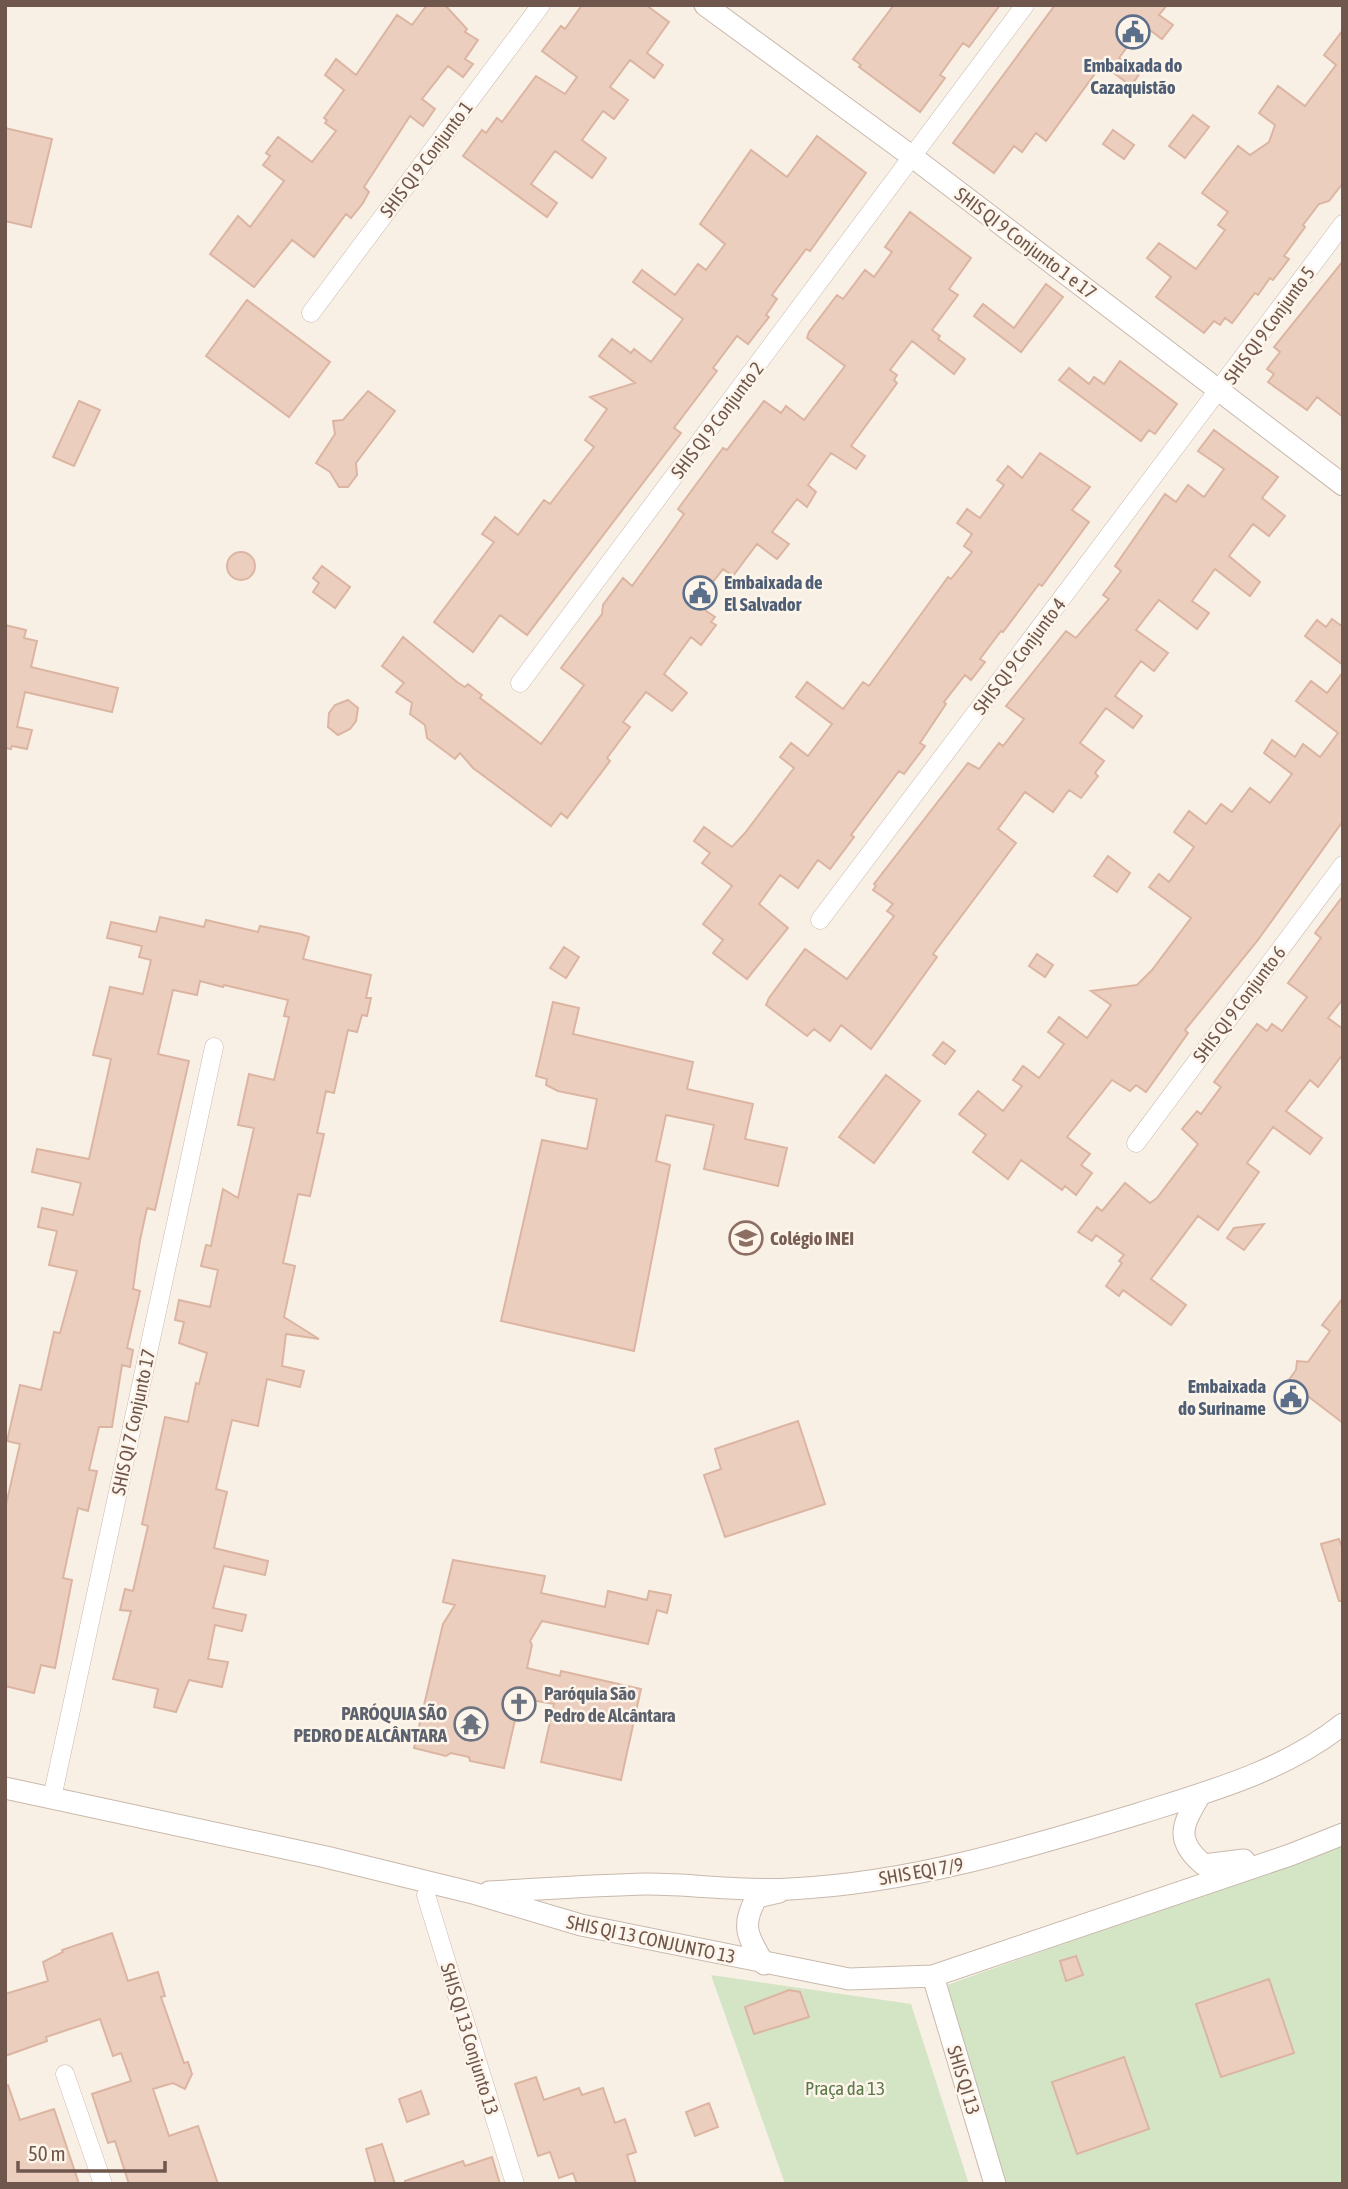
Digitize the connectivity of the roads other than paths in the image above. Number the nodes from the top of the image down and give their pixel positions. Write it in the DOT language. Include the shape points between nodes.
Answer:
graph roads {
  1 [pos="541,5"];
  2 [pos="705,5"];
  3 [pos="1025,5"];
  4 [pos="914,158"];
  5 [pos="1343,224"];
  6 [pos="311,313"];
  7 [pos="1219,392"];
  8 [pos="1343,485"];
  9 [pos="520,683"];
  10 [pos="1343,864"];
  11 [pos="820,920"];
  12 [pos="214,1046"];
  13 [pos="1136,1143"];
  14 [pos="1343,1724"];
  15 [pos="5,1788"];
  16 [pos="1200,1794"];
  17 [pos="52,1798"];
  18 [pos="1343,1834"];
  19 [pos="1290,1855"];
  20 [pos="788,1890"];
  21 [pos="473,1893"];
  22 [pos="426,1895"];
  23 [pos="764,1964"];
  24 [pos="933,1976"];
  25 [pos="65,2074"];
  26 [pos="103,2184"];
  27 [pos="515,2184"];
  28 [pos="995,2184"];
  1 -- 6 [label="street, SHIS QI 9 Conjunto 1"];
  2 -- 4 [label="street, SHIS QI 9 Conjunto 1 e 17"];
  3 -- 4 [label="street, SHIS QI 9 Conjunto 2"];
  4 -- 7 [label="street, SHIS QI 9 Conjunto 1 e 17"];
  4 -- 9 [label="street, SHIS QI 9 Conjunto 2"];
  5 -- 7 [label="street, SHIS QI 9 Conjunto 5"];
  7 -- 8 [label="street, SHIS QI 9 Conjunto 1 e 17"];
  7 -- 11 [label="street, SHIS QI 9 Conjunto 4"];
  10 -- 13 [label="street, SHIS QI 9 Conjunto 6"];
  12 -- 17 [label="street, SHIS QI 7 Conjunto 17"];
  14 -- 16 [label="street, SHIS EQI 7/9" via="1266,1770"];
  15 -- 17 [label="street, SHIS QI 13 CONJUNTO 13"];
  16 -- 19 [label="street" via="1183,1830 1188,1852 1204,1866"];
  16 -- 20 [label="street, SHIS EQI 7/9" via="1024,1849 935,1871"];
  17 -- 21 [label="street, SHIS QI 13 CONJUNTO 13"];
  18 -- 19 [label="street"];
  19 -- 24 [label="street, SHIS QI 13 CONJUNTO 13"];
  20 -- 21 [label="street, SHIS EQI 7/9" via="649,1884"];
  20 -- 23 [label="street" via="757,1897 748,1912 749,1938"];
  21 -- 23 [label="street, SHIS QI 13 CONJUNTO 13" via="581,1925"];
  22 -- 27 [label="street, SHIS QI 13 Conjunto 13"];
  23 -- 24 [label="street, SHIS QI 13 CONJUNTO 13" via="849,1979"];
  24 -- 28 [label="street, SHIS QI 13"];
  25 -- 26 [label="street"];
}
